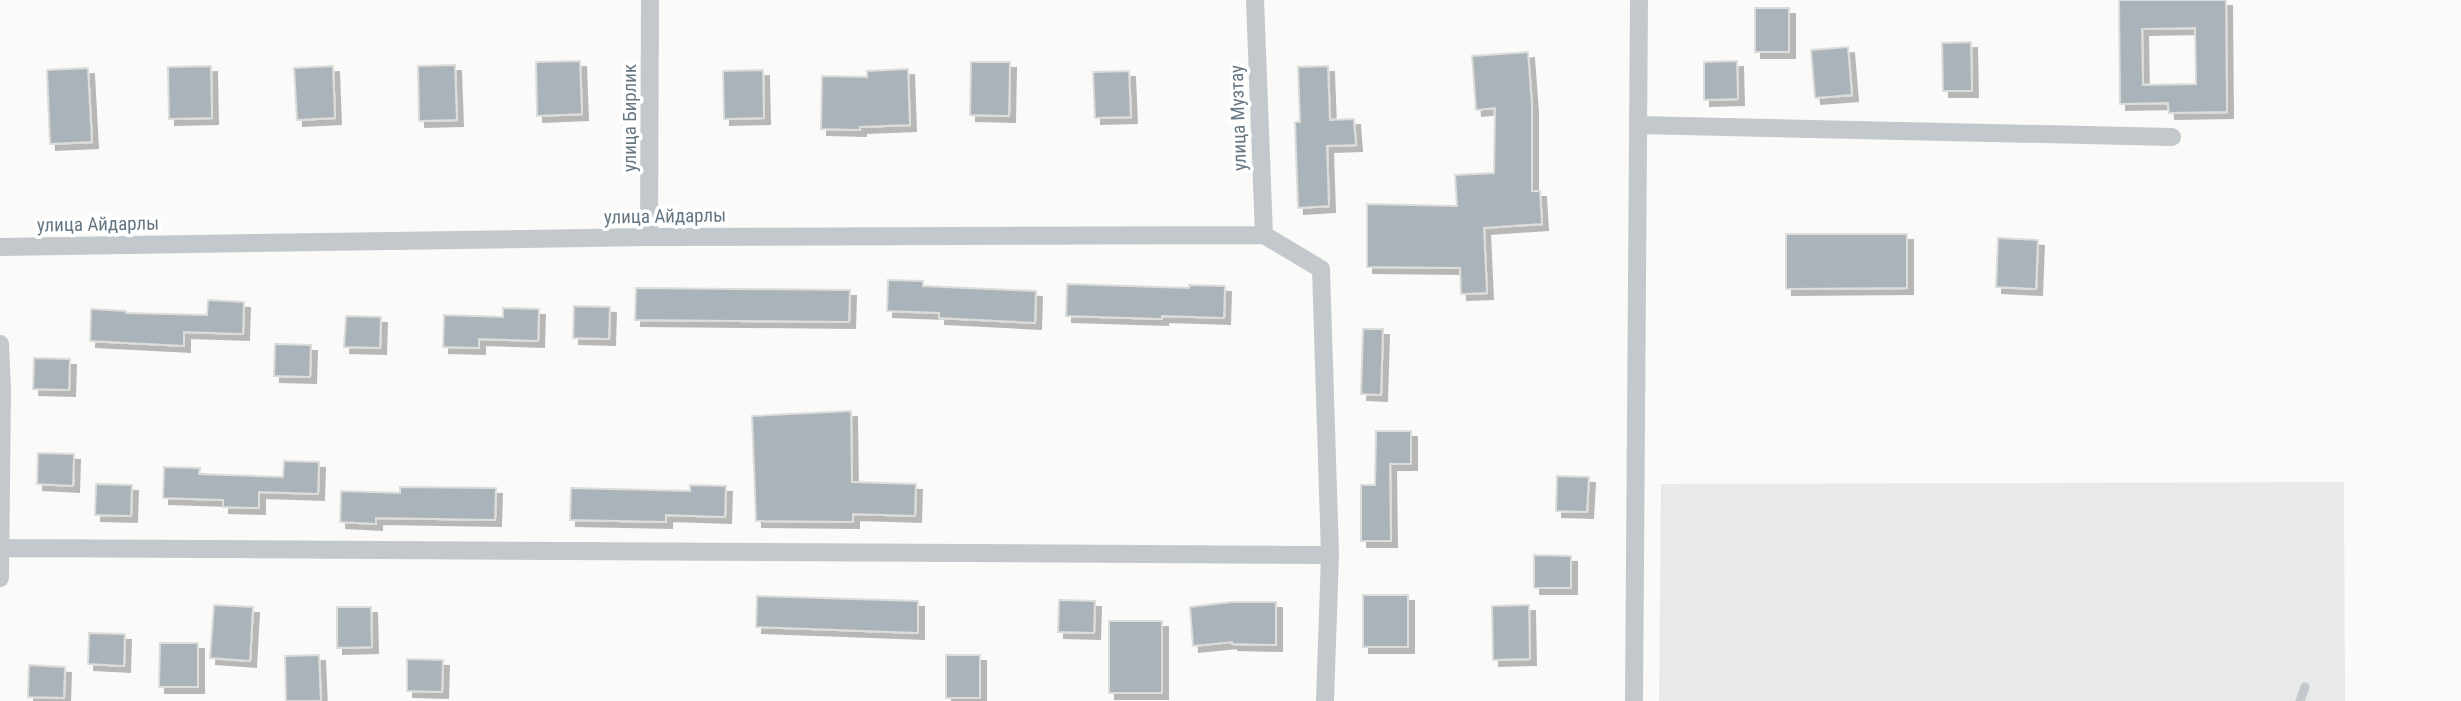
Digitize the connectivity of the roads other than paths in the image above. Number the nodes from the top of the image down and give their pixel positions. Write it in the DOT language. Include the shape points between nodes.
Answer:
graph roads {
  1 [pos="650,0"];
  2 [pos="1255,0"];
  3 [pos="1639,0"];
  4 [pos="1638,125"];
  5 [pos="2172,137"];
  6 [pos="1264,235"];
  7 [pos="649,237"];
  8 [pos="0,247"];
  9 [pos="0,344"];
  10 [pos="0,548"];
  11 [pos="1330,555"];
  12 [pos="0,578"];
  13 [pos="2305,687"];
  14 [pos="1325,701"];
  15 [pos="1634,701"];
  16 [pos="2300,701"];
  1 -- 7 [label="street, улица Бирлик"];
  2 -- 6 [label="street, улица Музтау"];
  3 -- 4 [label="street"];
  4 -- 5 [label="street"];
  4 -- 15 [label="street"];
  6 -- 7 [label="street, улица Айдарлы"];
  6 -- 11 [label="street" via="1321,269"];
  7 -- 8 [label="street, улица Айдарлы"];
  9 -- 10 [label="street"];
  10 -- 11 [label="street"];
  10 -- 12 [label="street"];
  11 -- 14 [label="street"];
  13 -- 16 [label="lane"];
}
